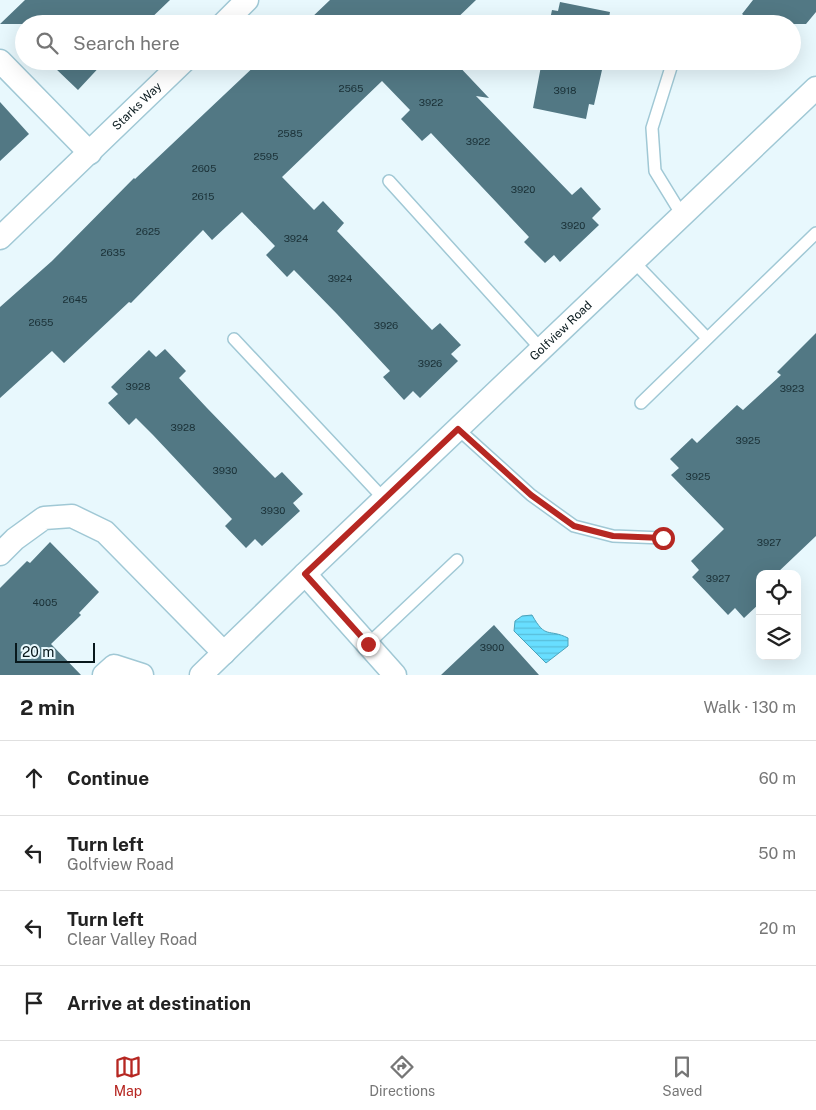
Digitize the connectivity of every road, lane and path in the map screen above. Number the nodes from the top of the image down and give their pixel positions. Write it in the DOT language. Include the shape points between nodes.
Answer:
graph roads {
  1 [pos="248,0"];
  2 [pos="232,15"];
  3 [pos="0,61"];
  4 [pos="175,70"];
  5 [pos="670,70"];
  6 [pos="816,88"];
  7 [pos="90,152"];
  8 [pos="389,181"];
  9 [pos="682,215"];
  10 [pos="816,233"];
  11 [pos="0,238"];
  12 [pos="634,262"];
  13 [pos="707,338"];
  14 [pos="234,340"];
  15 [pos="541,349"];
  16 [pos="641,403"];
  17 [pos="458,429"];
  18 [pos="384,499"];
  19 [pos="663,538"];
  20 [pos="0,554"];
  21 [pos="457,560"];
  22 [pos="305,574"];
  23 [pos="368,644"];
  24 [pos="224,653"];
  25 [pos="104,675"];
  26 [pos="142,675"];
  27 [pos="201,675"];
  28 [pos="395,675"];
  1 -- 2 [label="street"];
  3 -- 7 [label="street"];
  4 -- 7 [label="street, Starks Way"];
  5 -- 9 [label="lane" via="652,128 655,171"];
  6 -- 9 [label="street, Golfview Road"];
  7 -- 11 [label="street, Starks Way"];
  8 -- 15 [label="lane"];
  9 -- 12 [label="street, Golfview Road"];
  10 -- 13 [label="lane"];
  12 -- 13 [label="lane"];
  12 -- 15 [label="street, Golfview Road"];
  13 -- 16 [label="lane"];
  14 -- 18 [label="lane"];
  15 -- 17 [label="street, Golfview Road"];
  17 -- 18 [label="street, Golfview Road"];
  17 -- 19 [label="lane" via="531,495 574,526 613,536"];
  18 -- 22 [label="street, Golfview Road"];
  20 -- 24 [label="street" via="44,518 72,516 105,532"];
  21 -- 23 [label="lane"];
  22 -- 23 [label="street"];
  22 -- 24 [label="street, Golfview Road"];
  23 -- 28 [label="street"];
  24 -- 27 [label="street, Golfview Road"];
  25 -- 26 [label="street" via="114,666"];
}
